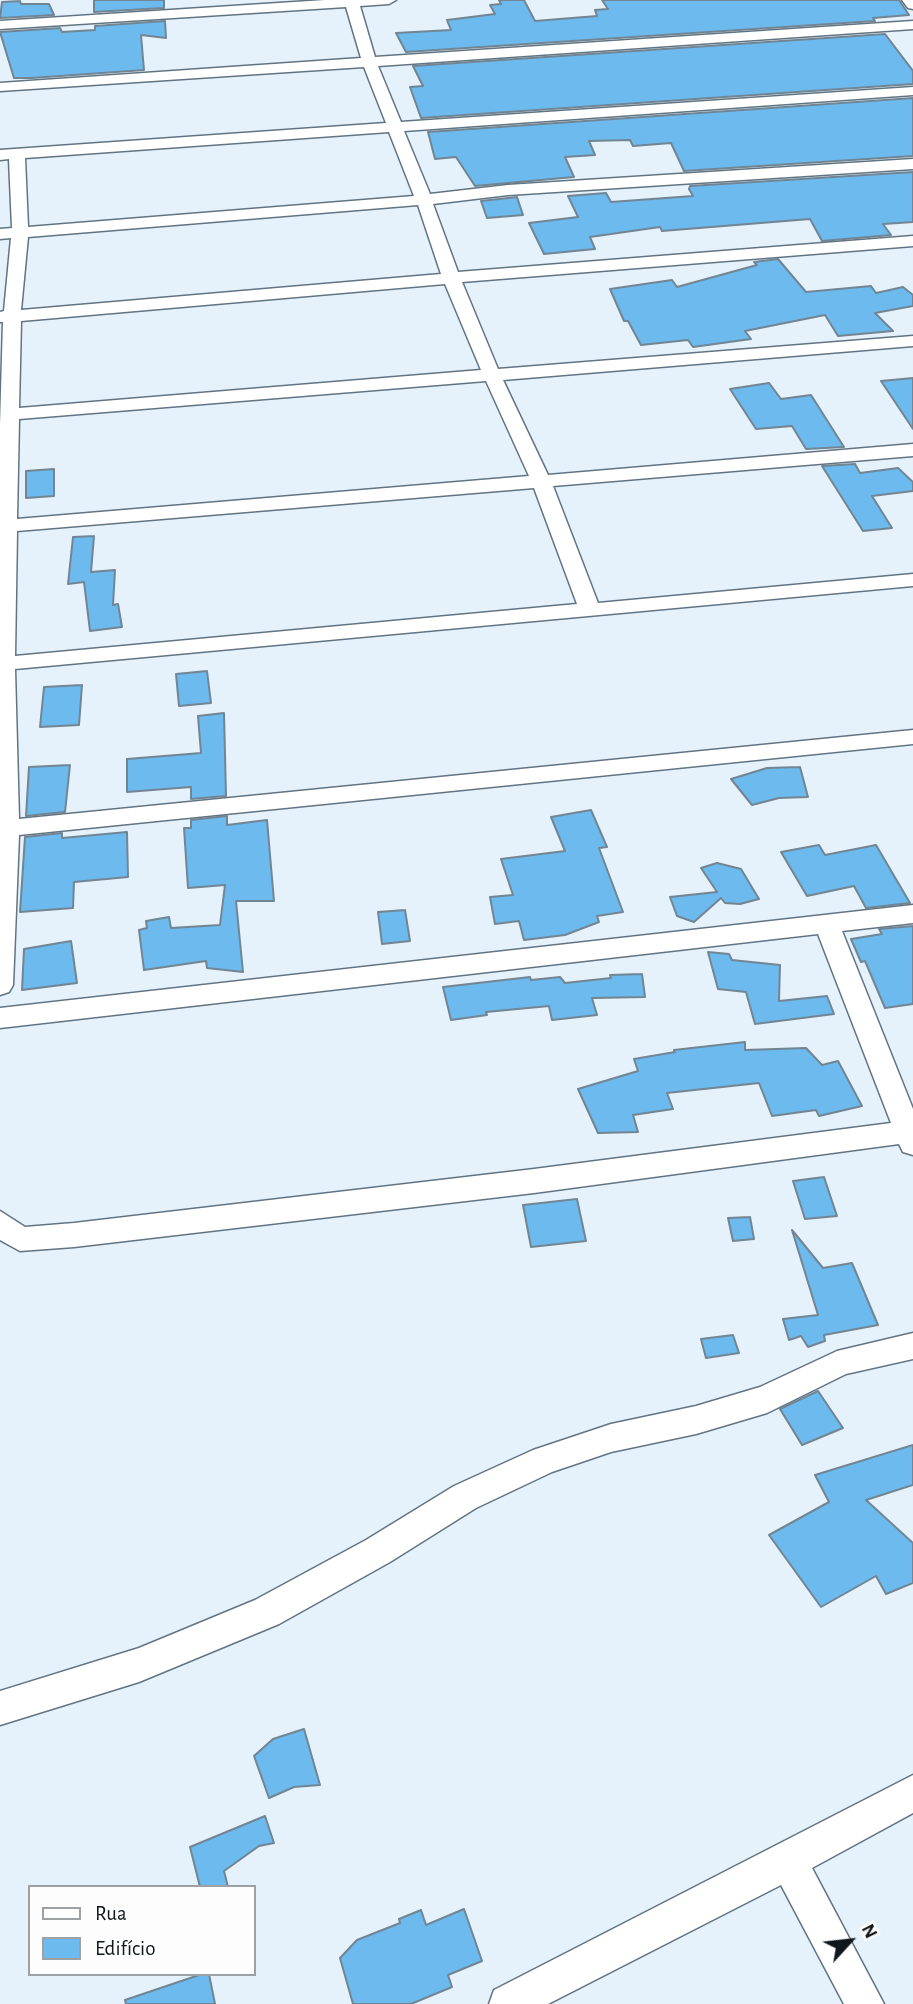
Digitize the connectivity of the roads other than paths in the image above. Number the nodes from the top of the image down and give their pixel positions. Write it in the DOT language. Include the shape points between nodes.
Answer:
graph roads {
  1 [pos="389,0"];
  2 [pos="909,0"];
  3 [pos="352,3"];
  4 [pos="293,4"];
  5 [pos="913,5"];
  6 [pos="0,25"];
  7 [pos="913,26"];
  8 [pos="369,62"];
  9 [pos="0,87"];
  10 [pos="913,91"];
  11 [pos="394,127"];
  12 [pos="8,154"];
  13 [pos="913,164"];
  14 [pos="424,200"];
  15 [pos="10,233"];
  16 [pos="913,241"];
  17 [pos="452,280"];
  18 [pos="6,316"];
  19 [pos="913,341"];
  20 [pos="492,377"];
  21 [pos="11,414"];
  22 [pos="913,450"];
  23 [pos="541,481"];
  24 [pos="8,526"];
  25 [pos="913,580"];
  26 [pos="590,610"];
  27 [pos="2,664"];
  28 [pos="913,737"];
  29 [pos="7,828"];
  30 [pos="913,915"];
  31 [pos="827,924"];
  32 [pos="0,985"];
  33 [pos="0,1018"];
  34 [pos="911,1138"];
  35 [pos="0,1223"];
  36 [pos="913,1346"];
  37 [pos="0,1708"];
  38 [pos="913,1793"];
  39 [pos="788,1861"];
  40 [pos="508,2004"];
  41 [pos="865,2004"];
  1 -- 3 [label="street"];
  2 -- 5 [label="street"];
  3 -- 4 [label="street"];
  3 -- 8 [label="street"];
  4 -- 6 [label="street"];
  7 -- 8 [label="street"];
  8 -- 9 [label="street"];
  8 -- 11 [label="street"];
  10 -- 11 [label="street"];
  11 -- 12 [label="street"];
  11 -- 14 [label="street"];
  12 -- 15 [label="street"];
  13 -- 14 [label="street" via="508,190"];
  14 -- 15 [label="street"];
  14 -- 17 [label="street"];
  15 -- 18 [label="street"];
  16 -- 17 [label="street" via="595,264"];
  17 -- 18 [label="street"];
  17 -- 20 [label="street"];
  18 -- 21 [label="street"];
  19 -- 20 [label="street"];
  20 -- 21 [label="street"];
  20 -- 23 [label="street"];
  21 -- 24 [label="street"];
  22 -- 23 [label="street"];
  23 -- 24 [label="street"];
  23 -- 26 [label="street"];
  24 -- 27 [label="street"];
  25 -- 26 [label="street"];
  26 -- 27 [label="street"];
  27 -- 29 [label="street"];
  28 -- 29 [label="street"];
  29 -- 32 [label="street"];
  30 -- 31 [label="street"];
  31 -- 33 [label="street"];
  31 -- 34 [label="street"];
  34 -- 35 [label="street" via="75,1235 20,1239"];
  36 -- 37 [label="street" via="837,1364 767,1399 611,1438 544,1460 466,1497 267,1612 139,1665"];
  38 -- 39 [label="street"];
  39 -- 40 [label="street"];
  39 -- 41 [label="street"];
}
